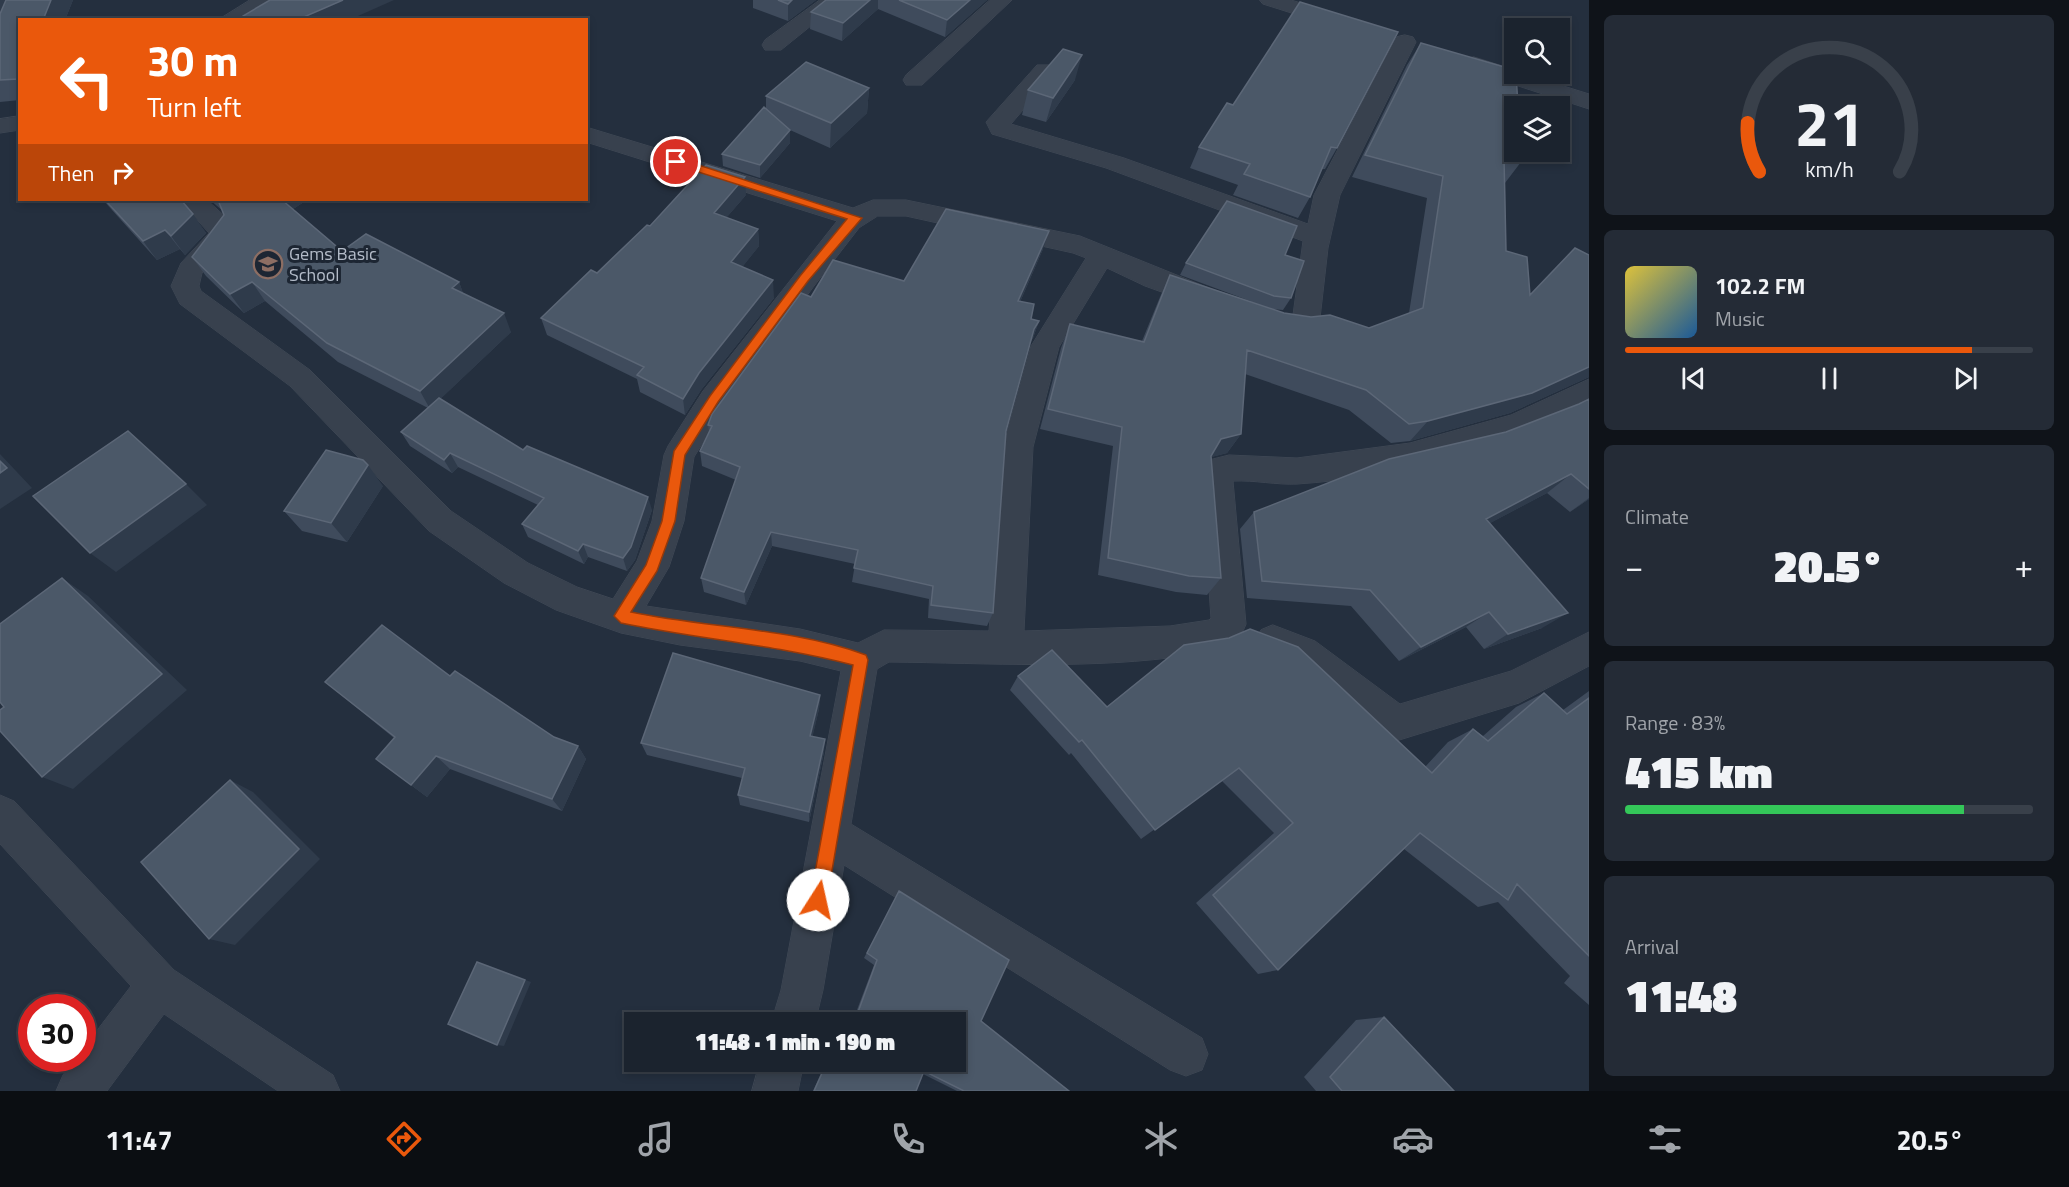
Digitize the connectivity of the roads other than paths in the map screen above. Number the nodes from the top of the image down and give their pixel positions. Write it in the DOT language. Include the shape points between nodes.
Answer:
graph roads {
  1 [pos="266,0"];
  2 [pos="833,0"];
  3 [pos="1002,0"];
  4 [pos="1270,0"];
  5 [pos="232,18"];
  6 [pos="1360,28"];
  7 [pos="1405,42"];
  8 [pos="773,45"];
  9 [pos="1448,56"];
  10 [pos="1045,70"];
  11 [pos="914,80"];
  12 [pos="1589,102"];
  13 [pos="18,123"];
  14 [pos="0,126"];
  15 [pos="588,135"];
  16 [pos="193,201"];
  17 [pos="856,218"];
  18 [pos="1318,237"];
  19 [pos="1102,255"];
  20 [pos="1589,390"];
  21 [pos="621,616"];
  22 [pos="1229,624"];
  23 [pos="1005,648"];
  24 [pos="1589,648"];
  25 [pos="861,660"];
  26 [pos="0,815"];
  27 [pos="830,833"];
  28 [pos="159,985"];
  29 [pos="796,1012"];
  30 [pos="1186,1054"];
  31 [pos="780,1072"];
  32 [pos="79,1091"];
  33 [pos="317,1091"];
  34 [pos="775,1091"];
  1 -- 5 [label="street"];
  2 -- 8 [label="street"];
  3 -- 11 [label="street"];
  4 -- 6 [label="street"];
  7 -- 18 [label="street" via="1327,195"];
  9 -- 12 [label="street"];
  10 -- 18 [label="street" via="998,122 1000,129 1114,163"];
  13 -- 14 [label="street"];
  15 -- 17 [label="street"];
  16 -- 21 [label="street" via="220,226 222,235 190,270 185,286 190,297 300,378 440,521 516,573 568,599"];
  17 -- 19 [label="street" via="879,206 906,208 1080,245"];
  17 -- 21 [label="street" via="796,288 714,399 679,455 668,521 652,567"];
  18 -- 19 [label="street" via="1305,327 1240,311"];
  19 -- 23 [label="street" via="1045,346 1018,447"];
  20 -- 22 [label="street" via="1559,408 1470,440 1355,466 1279,472 1220,469 1217,476"];
  21 -- 25 [label="street" via="680,629 800,645"];
  22 -- 23 [label="street" via="1218,635 1170,642"];
  22 -- 24 [label="street" via="1302,652 1396,723 1519,686"];
  23 -- 25 [label="street" via="884,646"];
  25 -- 27 [label="street"];
  26 -- 28 [label="street"];
  27 -- 29 [label="street"];
  27 -- 30 [label="street"];
  28 -- 32 [label="street"];
  28 -- 33 [label="street"];
  31 -- 34 [label="street"];
}
